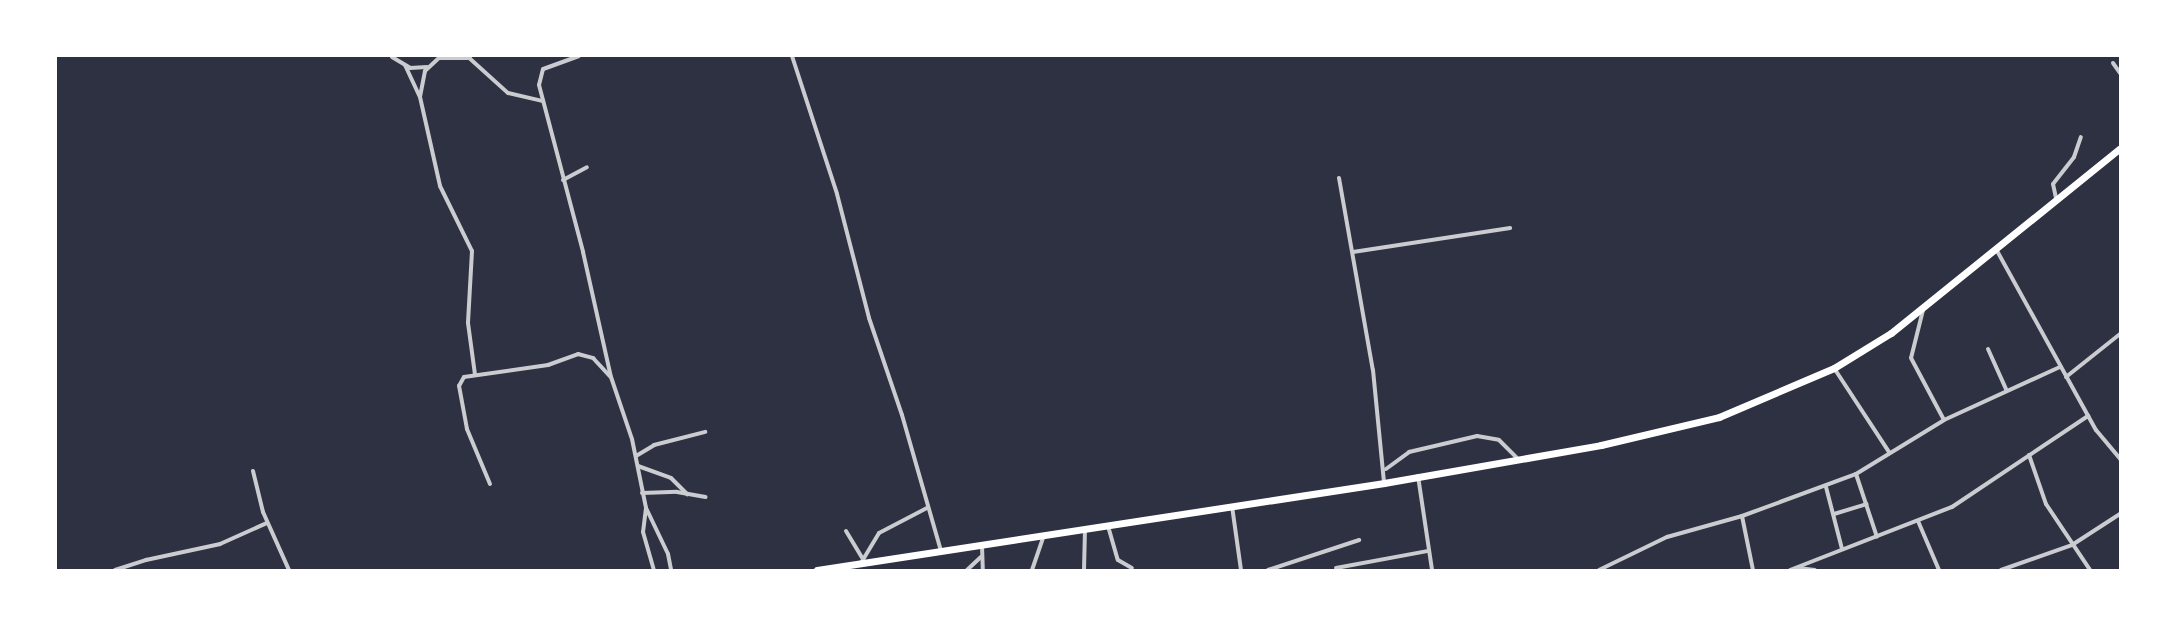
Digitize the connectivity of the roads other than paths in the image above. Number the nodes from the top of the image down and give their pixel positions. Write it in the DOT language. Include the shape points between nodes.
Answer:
graph roads {
  1 [pos="579,56"];
  2 [pos="792,56"];
  3 [pos="392,57"];
  4 [pos="439,57"];
  5 [pos="469,57"];
  6 [pos="2113,63"];
  7 [pos="405,65"];
  8 [pos="428,67"];
  9 [pos="2121,74"];
  10 [pos="420,97"];
  11 [pos="544,101"];
  12 [pos="2081,137"];
  13 [pos="2121,148"];
  14 [pos="587,167"];
  15 [pos="1339,178"];
  16 [pos="563,180"];
  17 [pos="2057,200"];
  18 [pos="1510,228"];
  19 [pos="1996,249"];
  20 [pos="1353,252"];
  21 [pos="1923,310"];
  22 [pos="2121,334"];
  23 [pos="1988,349"];
  24 [pos="2060,367"];
  25 [pos="1834,368"];
  26 [pos="475,375"];
  27 [pos="610,376"];
  28 [pos="2067,377"];
  29 [pos="2006,389"];
  30 [pos="2088,416"];
  31 [pos="1944,420"];
  32 [pos="705,432"];
  33 [pos="1888,452"];
  34 [pos="2029,455"];
  35 [pos="636,456"];
  36 [pos="1517,458"];
  37 [pos="2121,459"];
  38 [pos="637,465"];
  39 [pos="1385,470"];
  40 [pos="254,471"];
  41 [pos="1856,474"];
  42 [pos="1418,476"];
  43 [pos="1384,483"];
  44 [pos="490,484"];
  45 [pos="1826,488"];
  46 [pos="642,493"];
  47 [pos="687,494"];
  48 [pos="706,497"];
  49 [pos="1866,504"];
  50 [pos="1232,506"];
  51 [pos="646,508"];
  52 [pos="927,508"];
  53 [pos="1833,514"];
  54 [pos="2121,514"];
  55 [pos="1742,516"];
  56 [pos="1918,521"];
  57 [pos="267,523"];
  58 [pos="1108,526"];
  59 [pos="1085,530"];
  60 [pos="846,531"];
  61 [pos="1044,535"];
  62 [pos="1877,537"];
  63 [pos="1359,540"];
  64 [pos="981,545"];
  65 [pos="2072,545"];
  66 [pos="1842,549"];
  67 [pos="1428,551"];
  68 [pos="942,552"];
  69 [pos="982,556"];
  70 [pos="861,561"];
  71 [pos="1132,568"];
  72 [pos="1336,568"];
  73 [pos="1607,568"];
  74 [pos="1797,568"];
  75 [pos="115,570"];
  76 [pos="289,570"];
  77 [pos="654,570"];
  78 [pos="671,570"];
  79 [pos="818,570"];
  80 [pos="827,570"];
  81 [pos="967,570"];
  82 [pos="983,570"];
  83 [pos="1032,570"];
  84 [pos="1083,570"];
  85 [pos="1241,570"];
  86 [pos="1268,570"];
  87 [pos="1432,570"];
  88 [pos="1599,570"];
  89 [pos="1753,570"];
  90 [pos="1790,570"];
  91 [pos="1815,570"];
  92 [pos="1939,570"];
  93 [pos="2001,570"];
  94 [pos="2090,570"];
  1 -- 11 [label="street" via="543,69 538,81"];
  2 -- 52 [label="street" via="837,194 860,287 902,415"];
  3 -- 7 [label="street"];
  4 -- 5 [label="street"];
  4 -- 8 [label="street"];
  5 -- 11 [label="street" via="508,93"];
  6 -- 9 [label="street"];
  7 -- 8 [label="street"];
  7 -- 10 [label="street"];
  8 -- 10 [label="street"];
  10 -- 26 [label="street" via="440,186 472,251 468,323"];
  11 -- 16 [label="street"];
  12 -- 17 [label="street" via="2074,157 2053,184"];
  13 -- 17 [label="highway"];
  14 -- 16 [label="street"];
  15 -- 20 [label="street"];
  16 -- 27 [label="street"];
  17 -- 19 [label="highway"];
  18 -- 20 [label="street"];
  19 -- 21 [label="highway"];
  19 -- 24 [label="street" via="2052,345"];
  20 -- 39 [label="street"];
  21 -- 25 [label="highway"];
  21 -- 31 [label="street" via="1911,358"];
  22 -- 28 [label="street"];
  23 -- 29 [label="street"];
  24 -- 28 [label="street"];
  24 -- 29 [label="street"];
  25 -- 33 [label="street"];
  25 -- 36 [label="highway" via="1719,417 1645,436"];
  26 -- 27 [label="street" via="548,365 578,354 593,358"];
  26 -- 44 [label="street" via="464,377 459,386 471,441"];
  27 -- 35 [label="street"];
  28 -- 30 [label="street"];
  29 -- 31 [label="street"];
  30 -- 34 [label="street"];
  30 -- 37 [label="street" via="2106,446"];
  31 -- 33 [label="street"];
  32 -- 35 [label="street" via="654,445"];
  33 -- 41 [label="street"];
  34 -- 56 [label="street" via="1952,507"];
  34 -- 65 [label="street" via="2041,494"];
  35 -- 38 [label="street"];
  36 -- 39 [label="street" via="1499,440 1477,436 1409,452"];
  36 -- 42 [label="highway"];
  38 -- 46 [label="street"];
  38 -- 47 [label="street" via="670,478"];
  39 -- 43 [label="street"];
  40 -- 57 [label="street"];
  41 -- 45 [label="street"];
  41 -- 49 [label="street"];
  42 -- 43 [label="highway"];
  42 -- 67 [label="street"];
  43 -- 50 [label="highway"];
  45 -- 53 [label="street"];
  45 -- 55 [label="street"];
  46 -- 47 [label="street"];
  46 -- 51 [label="street"];
  47 -- 48 [label="street"];
  49 -- 53 [label="street"];
  49 -- 62 [label="street"];
  50 -- 58 [label="highway"];
  50 -- 85 [label="street"];
  51 -- 77 [label="street" via="643,532"];
  51 -- 78 [label="street" via="668,554"];
  52 -- 68 [label="street"];
  52 -- 70 [label="street" via="879,533"];
  53 -- 66 [label="street"];
  54 -- 65 [label="street"];
  55 -- 73 [label="street" via="1667,537"];
  55 -- 89 [label="street"];
  56 -- 62 [label="street"];
  56 -- 92 [label="street"];
  57 -- 75 [label="street" via="220,544"];
  57 -- 76 [label="street"];
  58 -- 59 [label="highway"];
  58 -- 71 [label="street" via="1118,560"];
  59 -- 61 [label="highway"];
  59 -- 84 [label="street"];
  60 -- 70 [label="street"];
  61 -- 64 [label="highway"];
  61 -- 83 [label="street"];
  62 -- 66 [label="street"];
  63 -- 86 [label="street"];
  64 -- 68 [label="highway"];
  64 -- 69 [label="street"];
  65 -- 93 [label="street"];
  65 -- 94 [label="street"];
  66 -- 74 [label="street"];
  67 -- 72 [label="street"];
  67 -- 87 [label="street"];
  68 -- 70 [label="highway"];
  69 -- 81 [label="street"];
  69 -- 82 [label="street"];
  70 -- 80 [label="highway"];
  73 -- 88 [label="street"];
  74 -- 90 [label="street"];
  74 -- 91 [label="street"];
  79 -- 80 [label="highway"];
}
